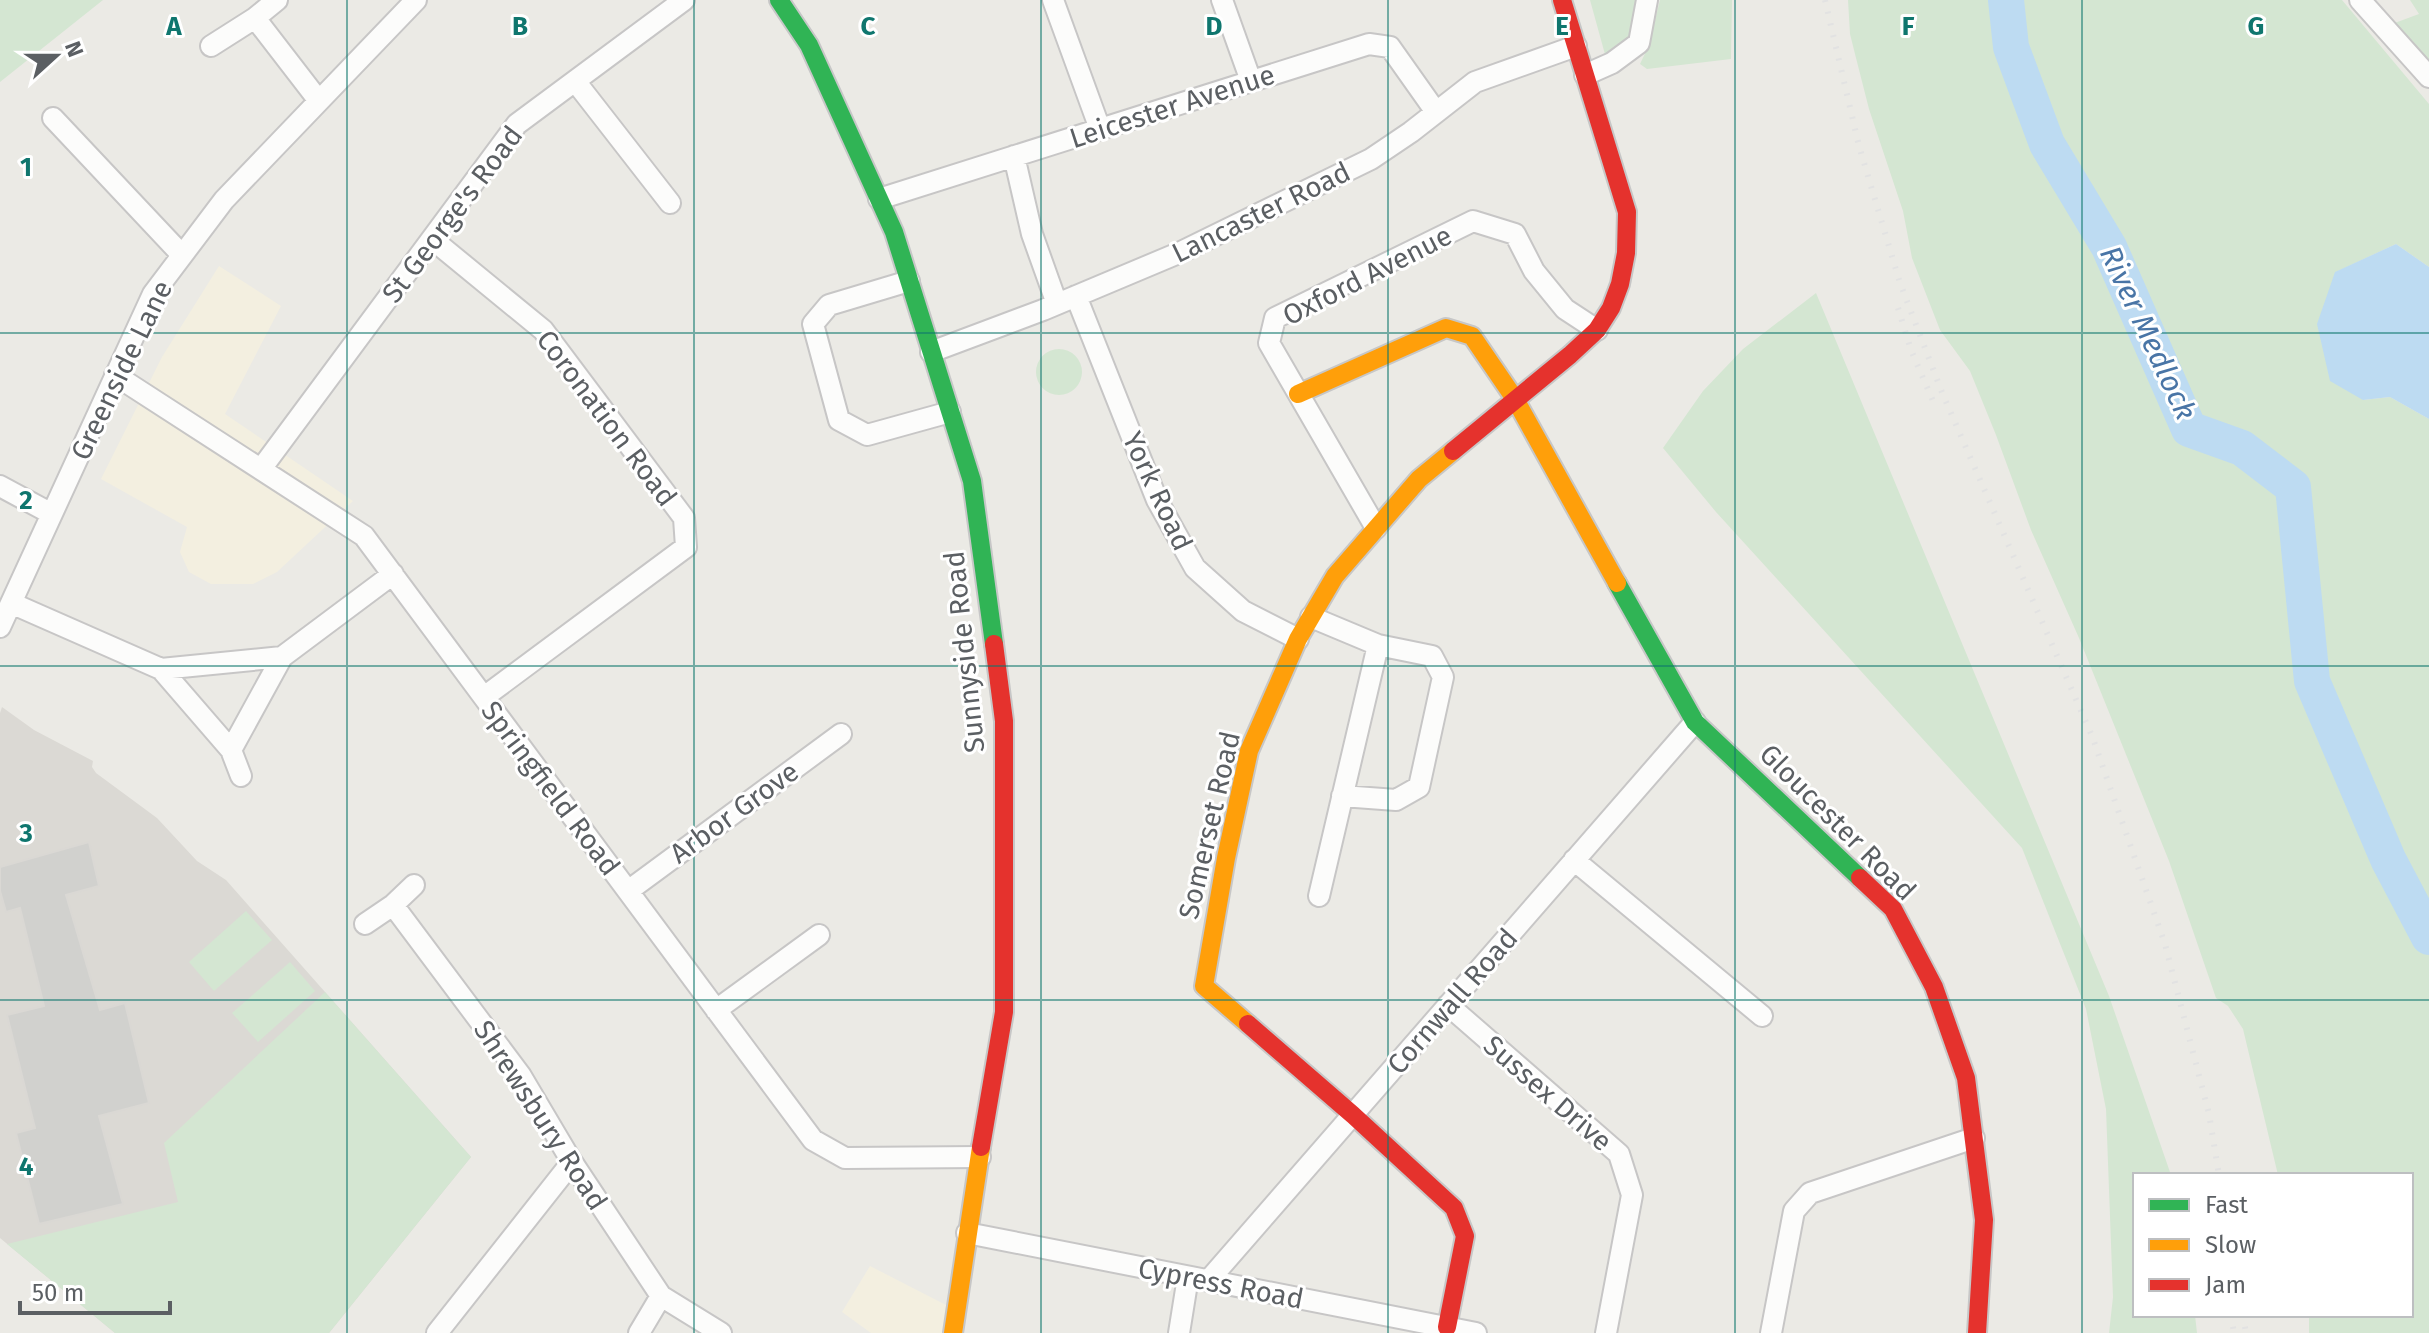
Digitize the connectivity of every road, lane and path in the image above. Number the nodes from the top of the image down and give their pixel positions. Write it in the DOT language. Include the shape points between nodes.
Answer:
graph roads {
  1 [pos="277,0"];
  2 [pos="416,0"];
  3 [pos="684,0"];
  4 [pos="779,0"];
  5 [pos="1053,0"];
  6 [pos="1222,0"];
  7 [pos="1562,0"];
  8 [pos="1647,0"];
  9 [pos="2360,0"];
  10 [pos="255,18"];
  11 [pos="211,46"];
  12 [pos="1576,46"];
  13 [pos="1585,75"];
  14 [pos="2429,77"];
  15 [pos="575,81"];
  16 [pos="1251,81"];
  17 [pos="319,101"];
  18 [pos="1436,112"];
  19 [pos="53,118"];
  20 [pos="1100,129"];
  21 [pos="1014,156"];
  22 [pos="879,199"];
  23 [pos="670,203"];
  24 [pos="432,239"];
  25 [pos="182,255"];
  26 [pos="909,281"];
  27 [pos="1076,296"];
  28 [pos="1057,304"];
  29 [pos="1597,330"];
  30 [pos="931,352"];
  31 [pos="115,375"];
  32 [pos="1298,394"];
  33 [pos="1515,399"];
  34 [pos="950,412"];
  35 [pos="261,469"];
  36 [pos="0,486"];
  37 [pos="52,514"];
  38 [pos="1376,528"];
  39 [pos="393,574"];
  40 [pos="11,603"];
  41 [pos="1311,617"];
  42 [pos="0,627"];
  43 [pos="1298,639"];
  44 [pos="1378,645"];
  45 [pos="282,657"];
  46 [pos="161,669"];
  47 [pos="484,697"];
  48 [pos="1695,722"];
  49 [pos="841,734"];
  50 [pos="231,750"];
  51 [pos="241,776"];
  52 [pos="1342,796"];
  53 [pos="1574,860"];
  54 [pos="414,885"];
  55 [pos="628,891"];
  56 [pos="1319,896"];
  57 [pos="393,905"];
  58 [pos="365,924"];
  59 [pos="819,935"];
  60 [pos="1448,1005"];
  61 [pos="716,1010"];
  62 [pos="1762,1016"];
  63 [pos="1353,1115"];
  64 [pos="1974,1138"];
  65 [pos="980,1157"];
  66 [pos="572,1162"];
  67 [pos="967,1233"];
  68 [pos="1198,1279"];
  69 [pos="661,1296"];
  70 [pos="1447,1327"];
  71 [pos="437,1333"];
  72 [pos="639,1333"];
  73 [pos="721,1333"];
  74 [pos="953,1333"];
  75 [pos="1179,1333"];
  76 [pos="1476,1333"];
  77 [pos="1606,1333"];
  78 [pos="1771,1333"];
  79 [pos="1977,1333"];
  1 -- 10 [label="street"];
  2 -- 17 [label="street, Greenside Lane"];
  3 -- 15 [label="street, St George's Road"];
  4 -- 22 [label="street, Sunnyside Road" via="809,45"];
  5 -- 20 [label="street"];
  6 -- 16 [label="street"];
  7 -- 12 [label="street, Somerset Road"];
  8 -- 13 [label="street" via="1639,43"];
  9 -- 14 [label="street"];
  10 -- 11 [label="street"];
  10 -- 17 [label="street"];
  12 -- 13 [label="street, Somerset Road"];
  12 -- 18 [label="street, Lancaster Road" via="1475,82"];
  13 -- 29 [label="street, Somerset Road" via="1627,212 1620,284"];
  15 -- 23 [label="street"];
  15 -- 24 [label="street, St George's Road" via="517,124"];
  16 -- 18 [label="street, Leicester Avenue" via="1369,44 1390,47"];
  16 -- 20 [label="street, Leicester Avenue"];
  17 -- 25 [label="street, Greenside Lane" via="224,200"];
  18 -- 27 [label="street, Lancaster Road" via="1371,159 1181,252"];
  19 -- 25 [label="street"];
  20 -- 21 [label="street, Leicester Avenue"];
  21 -- 22 [label="street, Leicester Avenue"];
  21 -- 28 [label="street" via="1032,234"];
  22 -- 26 [label="street, Sunnyside Road"];
  24 -- 35 [label="street, St George's Road"];
  24 -- 47 [label="street, Coronation Road" via="543,330 684,518 686,547"];
  25 -- 31 [label="street, Greenside Lane" via="153,294"];
  26 -- 30 [label="street, Sunnyside Road"];
  26 -- 34 [label="street" via="829,305 813,324 839,420 867,435"];
  27 -- 28 [label="street, Lancaster Road"];
  27 -- 43 [label="street, York Road" via="1157,500 1195,568 1243,611"];
  28 -- 30 [label="street, Lancaster Road"];
  29 -- 32 [label="street, Oxford Avenue" via="1565,309 1534,271 1515,234 1473,221 1275,318 1269,343"];
  29 -- 33 [label="street, Somerset Road"];
  30 -- 34 [label="street, Sunnyside Road"];
  31 -- 35 [label="street, Springfield Road"];
  31 -- 37 [label="street, Greenside Lane"];
  32 -- 33 [label="street, Gloucester Road" via="1446,328 1472,336"];
  32 -- 38 [label="street, Oxford Avenue"];
  33 -- 38 [label="street, Somerset Road" via="1419,479"];
  33 -- 48 [label="street, Gloucester Road"];
  34 -- 65 [label="street, Sunnyside Road" via="972,481 1004,721 1004,1012"];
  35 -- 39 [label="street, Springfield Road" via="364,536"];
  36 -- 37 [label="street"];
  37 -- 40 [label="street, Greenside Lane"];
  38 -- 41 [label="street, Somerset Road" via="1335,576"];
  39 -- 45 [label="street"];
  39 -- 47 [label="street, Springfield Road"];
  40 -- 42 [label="street, Greenside Lane"];
  40 -- 46 [label="street"];
  41 -- 43 [label="street, Somerset Road"];
  41 -- 44 [label="street"];
  43 -- 63 [label="street, Somerset Road" via="1249,751 1204,986"];
  44 -- 52 [label="street"];
  44 -- 52 [label="street" via="1432,656 1443,677 1419,787 1396,800"];
  45 -- 46 [label="street"];
  45 -- 50 [label="street"];
  46 -- 50 [label="street"];
  47 -- 55 [label="street, Springfield Road"];
  48 -- 53 [label="street, Cornwall Road"];
  48 -- 64 [label="street, Gloucester Road" via="1893,909 1934,987 1966,1078"];
  49 -- 55 [label="street, Arbor Grove"];
  50 -- 51 [label="street"];
  52 -- 56 [label="street"];
  53 -- 60 [label="street, Cornwall Road"];
  53 -- 62 [label="street"];
  54 -- 57 [label="street"];
  55 -- 61 [label="street, Springfield Road"];
  57 -- 58 [label="street"];
  57 -- 66 [label="street, Shrewsbury Road" via="521,1076"];
  59 -- 61 [label="street"];
  60 -- 63 [label="street, Cornwall Road"];
  60 -- 77 [label="street, Sussex Drive" via="1619,1154 1632,1195"];
  61 -- 65 [label="street, Springfield Road" via="813,1140 845,1158"];
  63 -- 68 [label="street, Cornwall Road"];
  63 -- 70 [label="street, Somerset Road" via="1454,1208 1465,1236"];
  64 -- 78 [label="street" via="1810,1193 1794,1211"];
  64 -- 79 [label="street, Gloucester Road" via="1984,1220"];
  65 -- 67 [label="street, Sunnyside Road"];
  66 -- 69 [label="street, Shrewsbury Road"];
  66 -- 71 [label="street"];
  67 -- 68 [label="street, Cypress Road"];
  67 -- 74 [label="street, Sunnyside Road"];
  68 -- 70 [label="street, Cypress Road"];
  68 -- 75 [label="street"];
  69 -- 72 [label="street"];
  69 -- 73 [label="street, Shrewsbury Road"];
  70 -- 76 [label="street, Cypress Road"];
}
